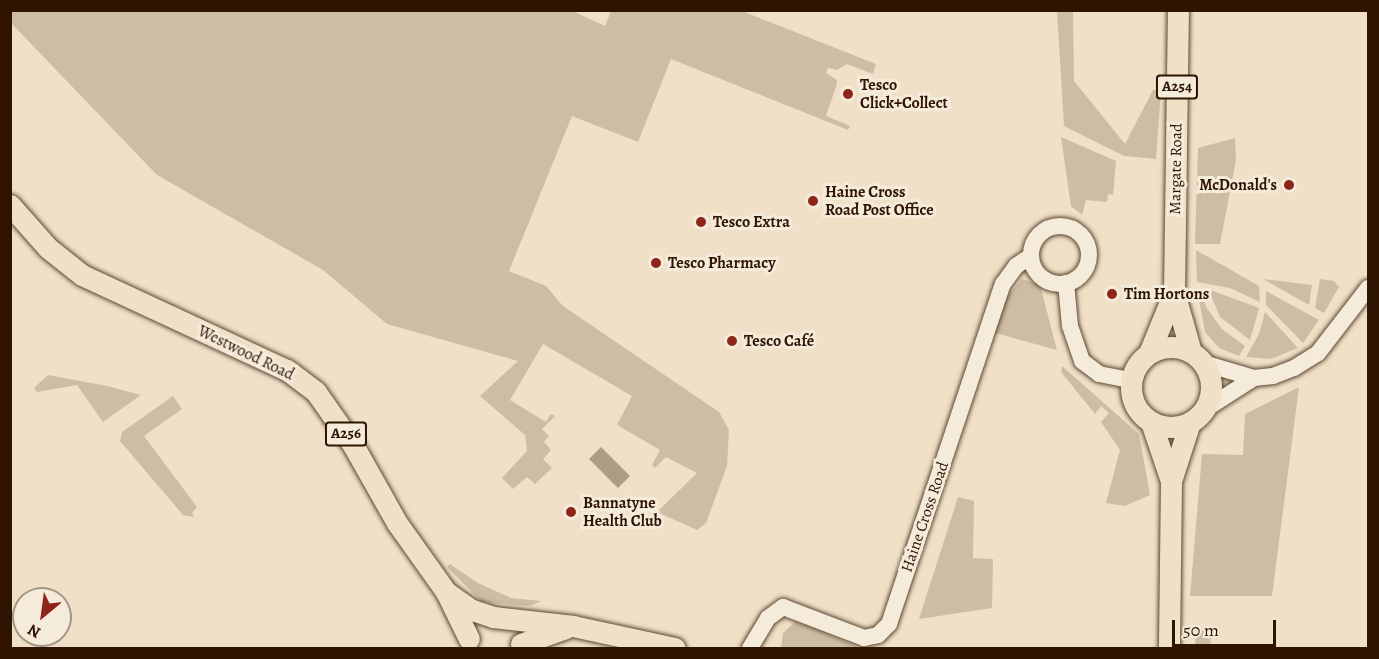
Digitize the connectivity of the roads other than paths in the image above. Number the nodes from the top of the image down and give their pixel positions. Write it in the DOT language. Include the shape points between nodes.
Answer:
graph roads {
  1 [pos="1178,10"];
  2 [pos="10,205"];
  3 [pos="1031,256"];
  4 [pos="1066,283"];
  5 [pos="1368,288"];
  6 [pos="1174,292"];
  7 [pos="1149,353"];
  8 [pos="1197,358"];
  9 [pos="1254,378"];
  10 [pos="1131,380"];
  11 [pos="1197,416"];
  12 [pos="1151,422"];
  13 [pos="1171,481"];
  14 [pos="446,592"];
  15 [pos="497,618"];
  16 [pos="573,626"];
  17 [pos="470,644"];
  18 [pos="520,646"];
  19 [pos="675,648"];
  20 [pos="750,648"];
  21 [pos="1169,648"];
  1 -- 6 [label="main road, Margate Road / A254"];
  2 -- 14 [label="main road, Westwood Road / A256" via="48,248 82,275 287,370 316,392 339,422 397,523"];
  3 -- 4 [label="street" via="1042,278"];
  3 -- 4 [label="street" via="1034,242 1044,230 1058,226 1077,231 1088,247 1089,257 1081,274"];
  3 -- 20 [label="street, Haine Cross Road" via="1016,266 1003,284 889,624 878,635 864,638 783,608 768,618"];
  4 -- 10 [label="street" via="1070,326 1082,361 1099,374"];
  5 -- 9 [label="street" via="1318,353 1273,376"];
  6 -- 7 [label="main road, Margate Road / A254"];
  6 -- 8 [label="main road, Margate Road / A254"];
  7 -- 8 [label="main road" via="1165,347"];
  7 -- 10 [label="main road, Margate Road / A254" via="1137,365"];
  8 -- 9 [label="street"];
  8 -- 11 [label="main road, Margate Road / A254" via="1211,384"];
  9 -- 11 [label="street"];
  10 -- 12 [label="main road, Margate Road / A254" via="1135,405"];
  11 -- 12 [label="main road" via="1164,426"];
  11 -- 13 [label="main road, Margate Road / A254"];
  12 -- 13 [label="main road, Margate Road / A254"];
  13 -- 21 [label="main road, Margate Road / A254"];
  14 -- 15 [label="main road, Westwood Road / A256" via="472,610"];
  14 -- 17 [label="main road, Westwood Road / A256"];
  15 -- 16 [label="main road, Westwood Road / A256"];
  15 -- 17 [label="main road, Westwood Road / A256" via="478,624"];
  15 -- 18 [label="main road, Westwood Road / A256" via="516,628"];
  16 -- 18 [label="main road, Westwood Road / A256"];
  16 -- 19 [label="main road, Westwood Road / A256"];
}
